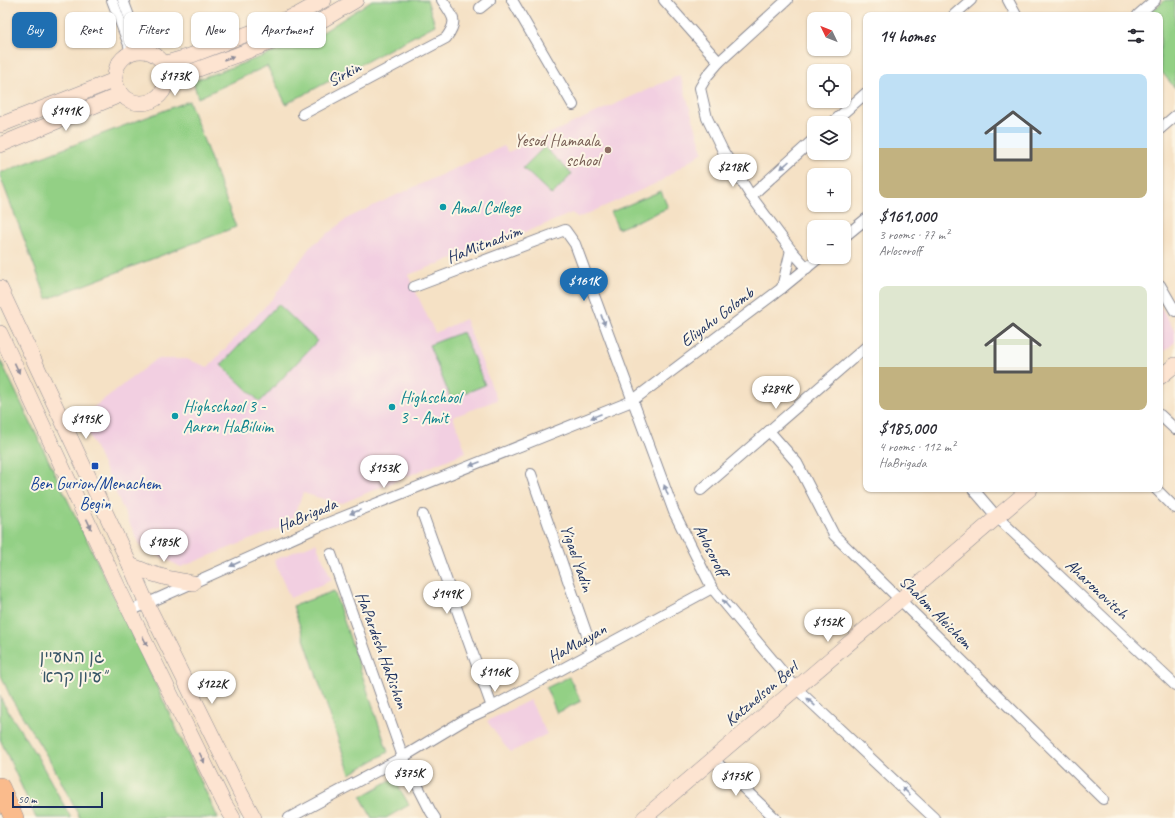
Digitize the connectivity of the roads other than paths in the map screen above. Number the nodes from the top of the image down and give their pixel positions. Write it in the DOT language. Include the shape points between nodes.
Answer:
graph roads {
  1 [pos="112,0"];
  2 [pos="123,0"];
  3 [pos="324,0"];
  4 [pos="356,0"];
  5 [pos="442,0"];
  6 [pos="490,0"];
  7 [pos="512,0"];
  8 [pos="664,0"];
  9 [pos="787,0"];
  10 [pos="971,0"];
  11 [pos="1008,0"];
  12 [pos="1155,0"];
  13 [pos="480,8"];
  14 [pos="957,12"];
  15 [pos="1014,12"];
  16 [pos="1141,12"];
  17 [pos="138,53"];
  18 [pos="719,62"];
  19 [pos="163,64"];
  20 [pos="115,80"];
  21 [pos="166,81"];
  22 [pos="122,94"];
  23 [pos="863,96"];
  24 [pos="573,105"];
  25 [pos="303,114"];
  26 [pos="840,116"];
  27 [pos="1175,116"];
  28 [pos="0,125"];
  29 [pos="1163,126"];
  30 [pos="0,145"];
  31 [pos="807,145"];
  32 [pos="751,196"];
  33 [pos="863,221"];
  34 [pos="565,230"];
  35 [pos="851,231"];
  36 [pos="791,250"];
  37 [pos="812,264"];
  38 [pos="807,268"];
  39 [pos="414,287"];
  40 [pos="0,288"];
  41 [pos="782,288"];
  42 [pos="1163,290"];
  43 [pos="1175,311"];
  44 [pos="0,333"];
  45 [pos="863,350"];
  46 [pos="1175,364"];
  47 [pos="1163,374"];
  48 [pos="632,401"];
  49 [pos="1163,418"];
  50 [pos="1175,429"];
  51 [pos="769,431"];
  52 [pos="531,474"];
  53 [pos="701,490"];
  54 [pos="976,492"];
  55 [pos="1026,492"];
  56 [pos="1159,492"];
  57 [pos="1175,508"];
  58 [pos="423,515"];
  59 [pos="997,517"];
  60 [pos="331,554"];
  61 [pos="130,565"];
  62 [pos="192,583"];
  63 [pos="712,588"];
  64 [pos="901,600"];
  65 [pos="147,604"];
  66 [pos="130,611"];
  67 [pos="593,652"];
  68 [pos="1175,685"];
  69 [pos="796,688"];
  70 [pos="492,707"];
  71 [pos="403,758"];
  72 [pos="713,759"];
  73 [pos="0,787"];
  74 [pos="1102,799"];
  75 [pos="14,818"];
  76 [pos="233,818"];
  77 [pos="254,818"];
  78 [pos="289,818"];
  79 [pos="435,818"];
  80 [pos="644,818"];
  81 [pos="775,818"];
  82 [pos="934,818"];
  1 -- 17 [label="street" via="130,45"];
  2 -- 17 [label="street" via="139,43"];
  3 -- 19 [label="street" via="297,15"];
  21 -- 4 [label="street, one-way" via="307,29"];
  5 -- 25 [label="street, Sirkin" via="454,19 453,28 446,38"];
  6 -- 13 [label="street"];
  7 -- 24 [label="street"];
  8 -- 18 [label="street"];
  9 -- 18 [label="street"];
  10 -- 14 [label="street"];
  11 -- 15 [label="street"];
  12 -- 16 [label="street"];
  17 -- 19 [label="street" via="152,54"];
  17 -- 20 [label="street" via="124,58 119,64"];
  18 -- 32 [label="street" via="700,88 707,118 723,151"];
  19 -- 21 [label="street" via="166,69"];
  20 -- 22 [label="street"];
  20 -- 28 [label="street"];
  21 -- 22 [label="street" via="159,96 144,103 128,99"];
  22 -- 30 [label="street"];
  23 -- 26 [label="street"];
  27 -- 29 [label="street"];
  31 -- 32 [label="street, one-way"];
  32 -- 36 [label="street"];
  33 -- 35 [label="street"];
  34 -- 39 [label="street, HaMitnadvim"];
  34 -- 48 [label="street, Arlosoroff, one-way" via="575,244"];
  36 -- 38 [label="street"];
  36 -- 41 [label="street"];
  37 -- 38 [label="street, Eliyahu Golomb"];
  38 -- 41 [label="street, Eliyahu Golomb"];
  40 -- 61 [label="street"];
  41 -- 48 [label="street, Eliyahu Golomb"];
  42 -- 43 [label="street"];
  44 -- 66 [label="street, one-way"];
  45 -- 51 [label="street"];
  46 -- 47 [label="street"];
  48 -- 62 [label="street, HaBrigada, one-way" via="318,527"];
  63 -- 48 [label="street, Arlosoroff, one-way" via="674,512"];
  49 -- 50 [label="street"];
  51 -- 53 [label="street"];
  51 -- 64 [label="street, Shalom Aleichem" via="797,463 834,535"];
  52 -- 67 [label="street, Yigael Yadin"];
  54 -- 59 [label="street, Aharonovitch"];
  55 -- 59 [label="street, Katznelson Berl"];
  56 -- 57 [label="street"];
  58 -- 70 [label="street"];
  59 -- 64 [label="street, Katznelson Berl"];
  59 -- 68 [label="street, Aharonovitch"];
  60 -- 71 [label="street, HaPardesh HaRishon"];
  61 -- 62 [label="street" via="167,578"];
  61 -- 65 [label="street"];
  62 -- 65 [label="street, HaBrigada"];
  63 -- 67 [label="street, HaMaayan"];
  69 -- 63 [label="street, Arlosoroff, one-way"];
  64 -- 69 [label="street, Katznelson Berl"];
  64 -- 74 [label="street, Shalom Aleichem"];
  65 -- 66 [label="street, HaBrigada"];
  65 -- 77 [label="street"];
  66 -- 76 [label="street, one-way"];
  67 -- 70 [label="street, HaMaayan"];
  69 -- 72 [label="street, Katznelson Berl"];
  82 -- 69 [label="street, Arlosoroff, one-way"];
  70 -- 71 [label="street, HaMaayan"];
  71 -- 78 [label="street, HaMaayan"];
  71 -- 79 [label="street, HaPardesh HaRishon"];
  72 -- 80 [label="street, Katznelson Berl"];
  72 -- 81 [label="street"];
  73 -- 75 [label="highway"];
}
